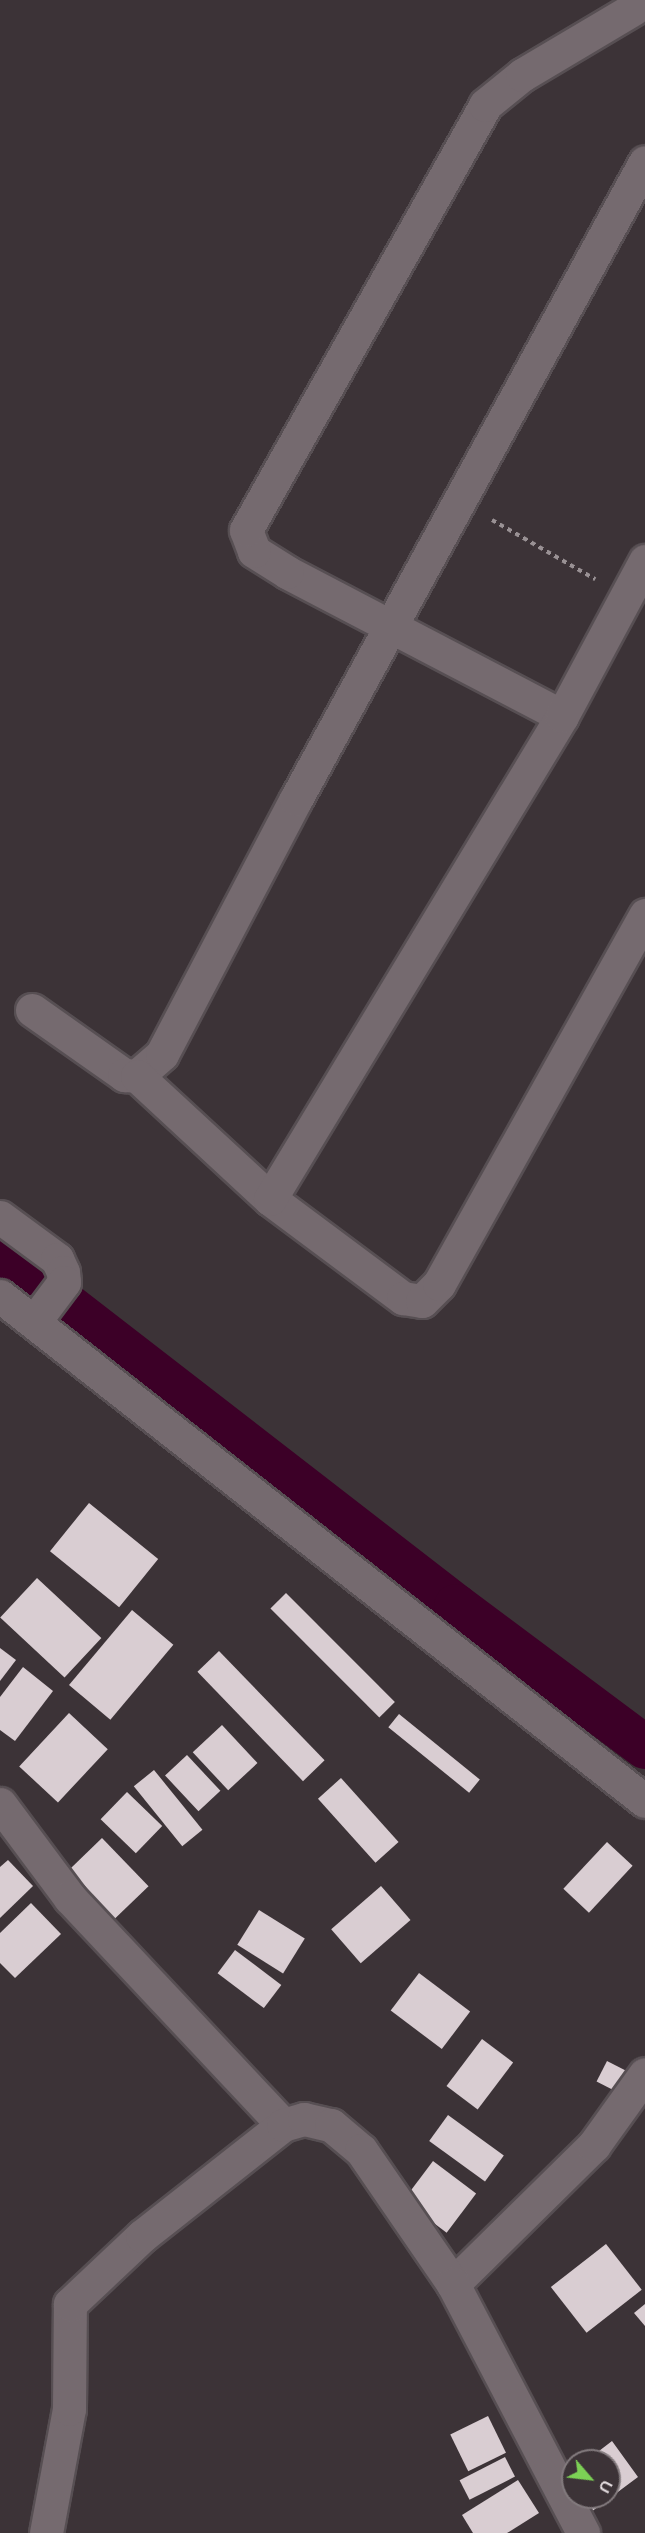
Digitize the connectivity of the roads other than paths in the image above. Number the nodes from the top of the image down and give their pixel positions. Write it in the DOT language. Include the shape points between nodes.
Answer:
graph roads {
  1 [pos="638,8"];
  2 [pos="645,162"];
  3 [pos="645,561"];
  4 [pos="393,625"];
  5 [pos="562,716"];
  6 [pos="645,915"];
  7 [pos="32,1010"];
  8 [pos="137,1076"];
  9 [pos="270,1199"];
  10 [pos="0,1217"];
  11 [pos="0,1296"];
  12 [pos="37,1318"];
  13 [pos="645,1801"];
  14 [pos="0,1804"];
  15 [pos="645,2074"];
  16 [pos="283,2125"];
  17 [pos="453,2283"];
  18 [pos="46,2533"];
  19 [pos="583,2533"];
  1 -- 4 [label="street" via="522,75 485,105 246,530 254,551 266,559"];
  2 -- 4 [label="street"];
  3 -- 5 [label="street"];
  4 -- 5 [label="street"];
  4 -- 8 [label="street" via="162,1054"];
  5 -- 9 [label="street"];
  6 -- 9 [label="street" via="439,1284 422,1301 403,1298"];
  7 -- 8 [label="street" via="124,1075"];
  8 -- 9 [label="street"];
  10 -- 12 [label="street" via="57,1259 64,1282"];
  11 -- 12 [label="street"];
  12 -- 13 [label="street"];
  14 -- 16 [label="street" via="70,1898"];
  15 -- 17 [label="street" via="594,2145"];
  16 -- 17 [label="street" via="304,2119 331,2125 361,2150"];
  16 -- 18 [label="street" via="142,2236 70,2304 69,2409"];
  17 -- 19 [label="street"];
}
